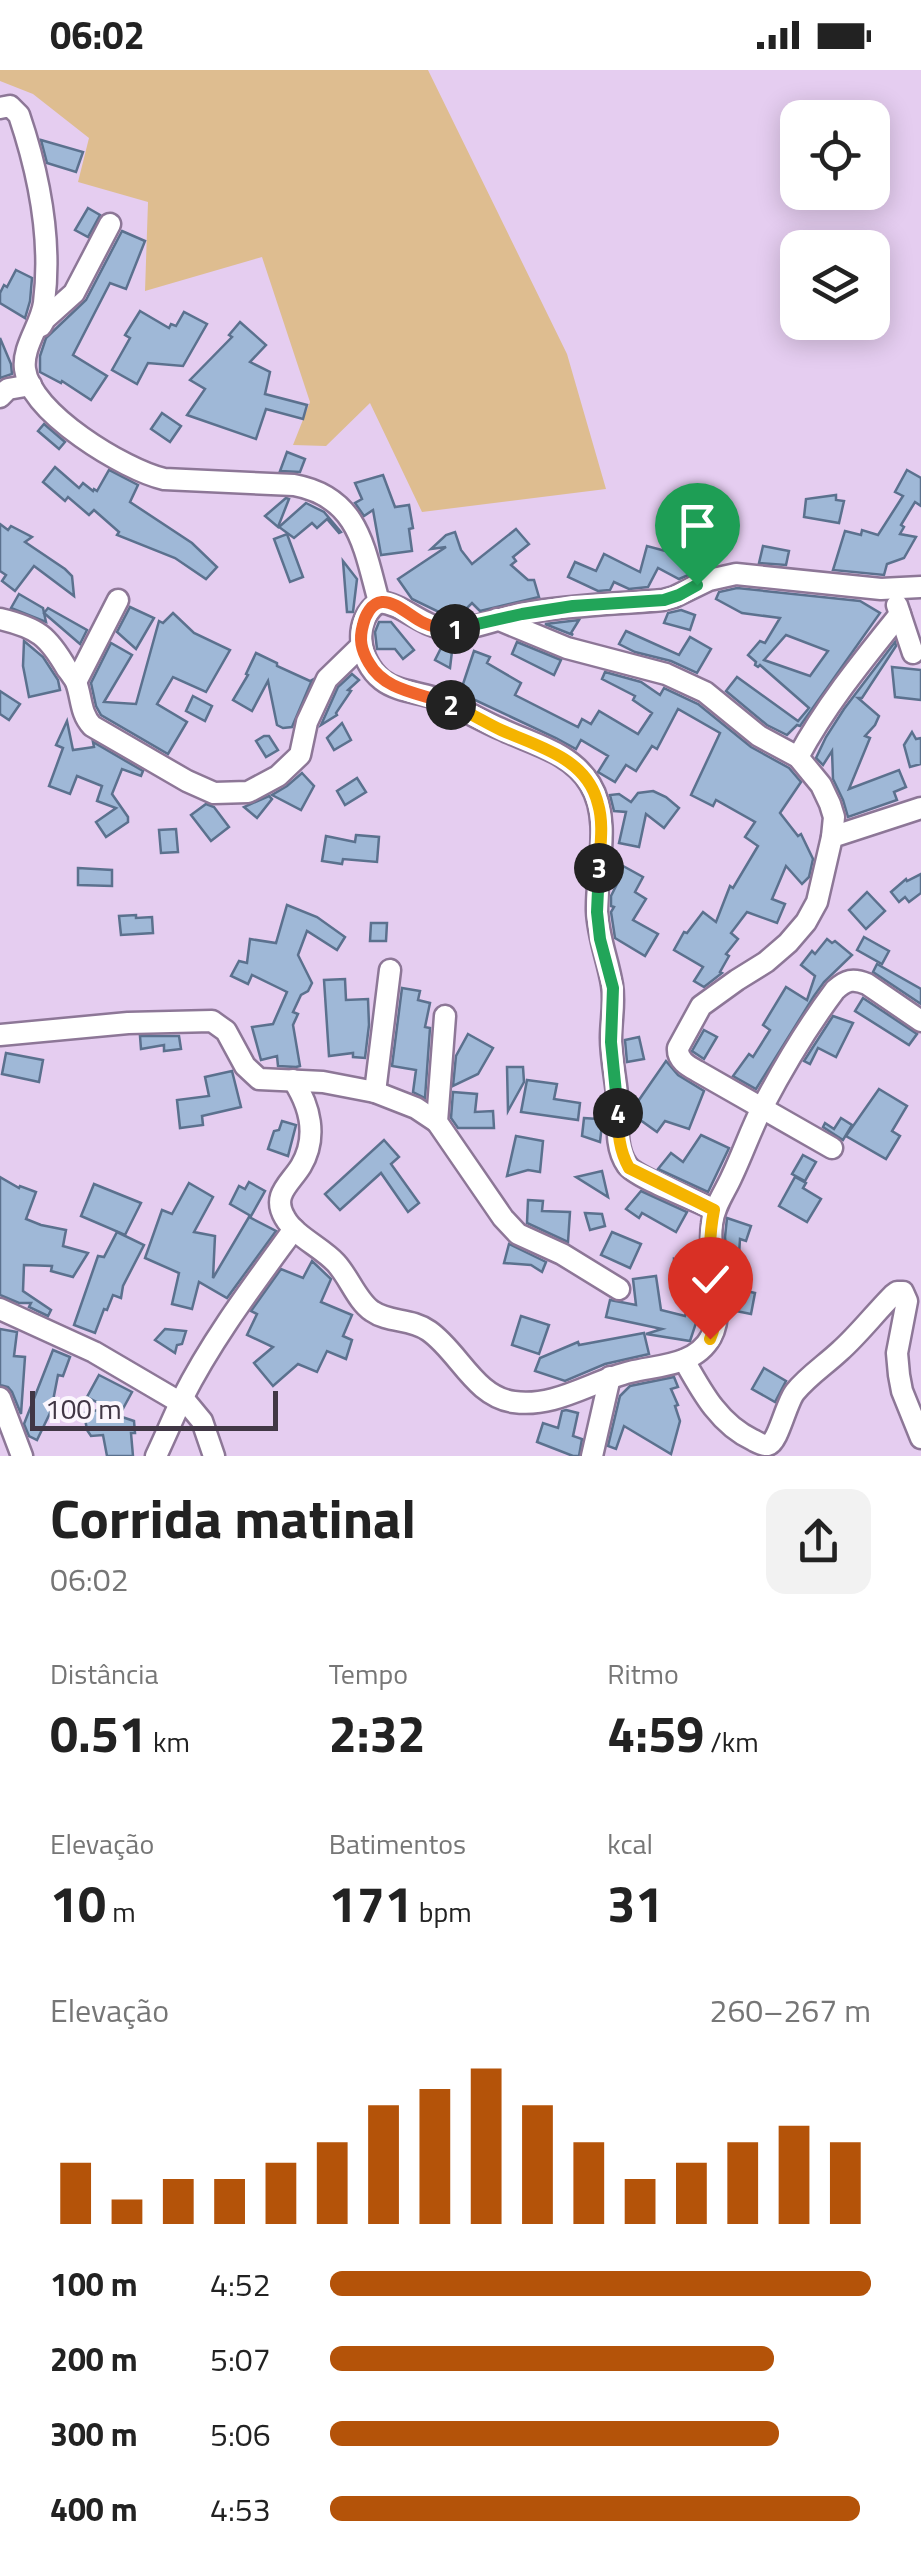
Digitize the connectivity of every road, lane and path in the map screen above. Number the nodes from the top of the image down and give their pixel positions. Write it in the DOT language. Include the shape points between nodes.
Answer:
graph roads {
  1 [pos="0,108"];
  2 [pos="110,224"];
  3 [pos="30,345"];
  4 [pos="31,385"];
  5 [pos="0,397"];
  6 [pos="921,588"];
  7 [pos="892,589"];
  8 [pos="118,600"];
  9 [pos="379,602"];
  10 [pos="900,614"];
  11 [pos="0,619"];
  12 [pos="497,619"];
  13 [pos="361,646"];
  14 [pos="913,653"];
  15 [pos="76,682"];
  16 [pos="798,757"];
  17 [pos="921,808"];
  18 [pos="832,837"];
  19 [pos="390,970"];
  20 [pos="445,1016"];
  21 [pos="921,1022"];
  22 [pos="0,1035"];
  23 [pos="293,1080"];
  24 [pos="375,1092"];
  25 [pos="762,1108"];
  26 [pos="438,1122"];
  27 [pos="832,1148"];
  28 [pos="714,1210"];
  29 [pos="294,1230"];
  30 [pos="619,1289"];
  31 [pos="0,1308"];
  32 [pos="684,1360"];
  33 [pos="610,1378"];
  34 [pos="0,1398"];
  35 [pos="182,1400"];
  36 [pos="921,1438"];
  37 [pos="22,1456"];
  38 [pos="156,1456"];
  39 [pos="214,1456"];
  40 [pos="592,1456"];
  1 -- 3 [label="street" via="10,106 19,115 42,204 45,294"];
  2 -- 3 [label="street" via="74,293 45,319"];
  3 -- 4 [label="street" via="24,364"];
  4 -- 5 [label="street"];
  4 -- 9 [label="street" via="70,428 148,476 294,486 329,497 355,524"];
  6 -- 7 [label="street"];
  7 -- 10 [label="street"];
  7 -- 12 [label="street" via="736,574 664,600"];
  8 -- 15 [label="street"];
  9 -- 12 [label="street" via="442,628"];
  9 -- 13 [label="street" via="364,619"];
  10 -- 14 [label="street"];
  10 -- 16 [label="street" via="851,674"];
  11 -- 15 [label="street" via="40,633"];
  12 -- 16 [label="street" via="567,648 687,682"];
  13 -- 15 [label="street" via="327,680 300,755 278,776 239,793 188,781 92,726"];
  13 -- 28 [label="street" via="381,680 544,748 590,784 600,818 597,912 613,988 622,1154 634,1172"];
  16 -- 18 [label="street" via="830,804"];
  17 -- 18 [label="street"];
  18 -- 25 [label="street" via="806,922 766,962 702,1006 678,1048 686,1064"];
  19 -- 24 [label="street"];
  20 -- 26 [label="street"];
  21 -- 25 [label="street" via="867,984 848,980 825,1004"];
  22 -- 23 [label="street" via="212,1021 226,1031 254,1076"];
  23 -- 24 [label="street"];
  23 -- 29 [label="street" via="307,1104 310,1128 301,1166 279,1200"];
  24 -- 26 [label="street"];
  25 -- 27 [label="street"];
  25 -- 28 [label="street"];
  26 -- 30 [label="street" via="518,1234"];
  28 -- 32 [label="street" via="716,1320 710,1339"];
  29 -- 33 [label="street" via="338,1265 368,1308 430,1331 497,1397 553,1400"];
  29 -- 35 [label="street"];
  31 -- 35 [label="street"];
  32 -- 33 [label="street"];
  32 -- 36 [label="street" via="729,1424 768,1445 798,1388 903,1292 908,1301 899,1375"];
  33 -- 40 [label="street"];
  34 -- 37 [label="street"];
  35 -- 38 [label="street"];
  35 -- 39 [label="street" via="202,1421"];
}
